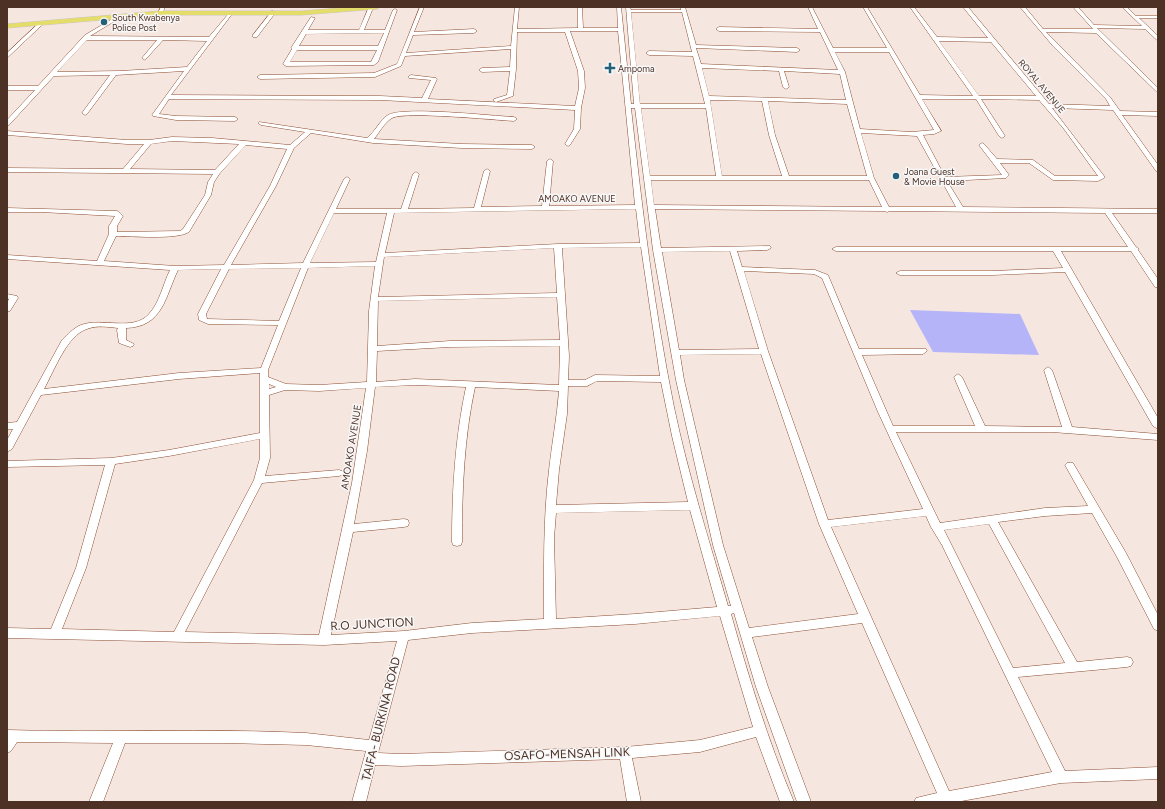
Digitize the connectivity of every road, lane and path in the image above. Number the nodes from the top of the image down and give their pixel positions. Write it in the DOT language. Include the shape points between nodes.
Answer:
graph roads {
  1 [pos="374,7"];
  2 [pos="422,7"];
  3 [pos="517,7"];
  4 [pos="580,7"];
  5 [pos="619,7"];
  6 [pos="810,7"];
  7 [pos="865,7"];
  8 [pos="912,7"];
  9 [pos="965,7"];
  10 [pos="1022,7"];
  11 [pos="1075,7"];
  12 [pos="1124,7"];
  13 [pos="331,9"];
  14 [pos="628,9"];
  15 [pos="684,9"];
  16 [pos="162,10"];
  17 [pos="395,10"];
  18 [pos="235,11"];
  19 [pos="274,12"];
  20 [pos="121,16"];
  21 [pos="1135,17"];
  22 [pos="1158,17"];
  23 [pos="313,18"];
  24 [pos="42,23"];
  25 [pos="7,26"];
  26 [pos="1092,26"];
  27 [pos="1146,28"];
  28 [pos="581,29"];
  29 [pos="621,29"];
  30 [pos="719,29"];
  31 [pos="567,30"];
  32 [pos="1042,30"];
  33 [pos="361,31"];
  34 [pos="388,31"];
  35 [pos="514,31"];
  36 [pos="1097,31"];
  37 [pos="305,32"];
  38 [pos="474,32"];
  39 [pos="822,32"];
  40 [pos="412,34"];
  41 [pos="255,36"];
  42 [pos="85,38"];
  43 [pos="162,38"];
  44 [pos="936,38"];
  45 [pos="212,39"];
  46 [pos="1158,39"];
  47 [pos="992,40"];
  48 [pos="693,46"];
  49 [pos="514,47"];
  50 [pos="294,48"];
  51 [pos="381,48"];
  52 [pos="797,50"];
  53 [pos="833,50"];
  54 [pos="890,50"];
  55 [pos="649,53"];
  56 [pos="695,54"];
  57 [pos="403,55"];
  58 [pos="7,56"];
  59 [pos="145,58"];
  60 [pos="698,66"];
  61 [pos="188,69"];
  62 [pos="513,69"];
  63 [pos="781,69"];
  64 [pos="482,70"];
  65 [pos="842,72"];
  66 [pos="114,73"];
  67 [pos="54,74"];
  68 [pos="260,77"];
  69 [pos="411,77"];
  70 [pos="786,87"];
  71 [pos="7,88"];
  72 [pos="39,88"];
  73 [pos="1157,88"];
  74 [pos="167,96"];
  75 [pos="510,96"];
  76 [pos="918,97"];
  77 [pos="977,97"];
  78 [pos="708,98"];
  79 [pos="1041,98"];
  80 [pos="417,99"];
  81 [pos="425,99"];
  82 [pos="765,100"];
  83 [pos="489,102"];
  84 [pos="850,102"];
  85 [pos="516,104"];
  86 [pos="628,106"];
  87 [pos="637,106"];
  88 [pos="709,106"];
  89 [pos="1048,106"];
  90 [pos="578,108"];
  91 [pos="1116,110"];
  92 [pos="85,113"];
  93 [pos="411,114"];
  94 [pos="1158,114"];
  95 [pos="9,119"];
  96 [pos="235,119"];
  97 [pos="514,119"];
  98 [pos="261,123"];
  99 [pos="7,124"];
  100 [pos="310,131"];
  101 [pos="857,131"];
  102 [pos="919,133"];
  103 [pos="7,134"];
  104 [pos="1002,136"];
  105 [pos="369,140"];
  106 [pos="149,142"];
  107 [pos="244,143"];
  108 [pos="568,144"];
  109 [pos="982,145"];
  110 [pos="290,147"];
  111 [pos="532,147"];
  112 [pos="550,161"];
  113 [pos="995,161"];
  114 [pos="7,170"];
  115 [pos="126,170"];
  116 [pos="1158,170"];
  117 [pos="486,171"];
  118 [pos="216,172"];
  119 [pos="416,174"];
  120 [pos="719,177"];
  121 [pos="786,177"];
  122 [pos="648,178"];
  123 [pos="871,178"];
  124 [pos="347,179"];
  125 [pos="942,179"];
  126 [pos="640,207"];
  127 [pos="545,208"];
  128 [pos="652,208"];
  129 [pos="7,210"];
  130 [pos="477,210"];
  131 [pos="887,210"];
  132 [pos="961,210"];
  133 [pos="1107,210"];
  134 [pos="333,211"];
  135 [pos="392,211"];
  136 [pos="404,211"];
  137 [pos="1158,211"];
  138 [pos="113,234"];
  139 [pos="644,245"];
  140 [pos="558,246"];
  141 [pos="767,248"];
  142 [pos="1055,248"];
  143 [pos="733,249"];
  144 [pos="836,249"];
  145 [pos="1134,249"];
  146 [pos="657,250"];
  147 [pos="381,254"];
  148 [pos="7,257"];
  149 [pos="98,264"];
  150 [pos="379,264"];
  151 [pos="305,266"];
  152 [pos="226,267"];
  153 [pos="175,268"];
  154 [pos="740,269"];
  155 [pos="1066,270"];
  156 [pos="900,273"];
  157 [pos="1158,285"];
  158 [pos="561,295"];
  159 [pos="7,296"];
  160 [pos="374,299"];
  161 [pos="7,309"];
  162 [pos="282,323"];
  163 [pos="124,325"];
  164 [pos="564,343"];
  165 [pos="130,344"];
  166 [pos="372,349"];
  167 [pos="764,351"];
  168 [pos="923,351"];
  169 [pos="857,352"];
  170 [pos="675,353"];
  171 [pos="1048,370"];
  172 [pos="265,374"];
  173 [pos="958,377"];
  174 [pos="664,379"];
  175 [pos="472,384"];
  176 [pos="564,385"];
  177 [pos="372,386"];
  178 [pos="285,387"];
  179 [pos="39,392"];
  180 [pos="266,393"];
  181 [pos="20,425"];
  182 [pos="7,426"];
  183 [pos="1158,426"];
  184 [pos="981,428"];
  185 [pos="890,429"];
  186 [pos="1068,430"];
  187 [pos="265,436"];
  188 [pos="1158,437"];
  189 [pos="7,449"];
  190 [pos="111,461"];
  191 [pos="7,464"];
  192 [pos="1070,465"];
  193 [pos="339,473"];
  194 [pos="258,480"];
  195 [pos="693,506"];
  196 [pos="551,509"];
  197 [pos="1095,509"];
  198 [pos="928,512"];
  199 [pos="992,520"];
  200 [pos="404,524"];
  201 [pos="824,524"];
  202 [pos="936,526"];
  203 [pos="349,528"];
  204 [pos="457,542"];
  205 [pos="737,609"];
  206 [pos="724,610"];
  207 [pos="864,618"];
  208 [pos="550,624"];
  209 [pos="1158,626"];
  210 [pos="7,633"];
  211 [pos="55,633"];
  212 [pos="745,633"];
  213 [pos="404,636"];
  214 [pos="177,637"];
  215 [pos="324,640"];
  216 [pos="1127,662"];
  217 [pos="1074,668"];
  218 [pos="1009,673"];
  219 [pos="759,731"];
  220 [pos="10,736"];
  221 [pos="121,738"];
  222 [pos="376,746"];
  223 [pos="7,747"];
  224 [pos="624,753"];
  225 [pos="372,759"];
  226 [pos="1158,773"];
  227 [pos="1061,777"];
  228 [pos="945,797"];
  229 [pos="96,802"];
  230 [pos="359,802"];
  231 [pos="634,802"];
  232 [pos="787,802"];
  233 [pos="804,802"];
  234 [pos="921,802"];
  1 -- 13 [label="main road"];
  1 -- 33 [label="street"];
  2 -- 40 [label="street"];
  3 -- 35 [label="street"];
  4 -- 28 [label="street"];
  5 -- 29 [label="street"];
  6 -- 39 [label="street"];
  7 -- 54 [label="street"];
  8 -- 44 [label="street"];
  9 -- 47 [label="street, ROYAL AVENUE"];
  10 -- 32 [label="street"];
  11 -- 26 [label="street"];
  12 -- 21 [label="street"];
  13 -- 19 [label="main road"];
  14 -- 15 [label="street"];
  14 -- 87 [label="street"];
  15 -- 48 [label="street"];
  16 -- 18 [label="main road"];
  16 -- 20 [label="main road"];
  17 -- 34 [label="street"];
  18 -- 19 [label="main road"];
  18 -- 45 [label="street"];
  19 -- 41 [label="street"];
  20 -- 24 [label="main road"];
  20 -- 42 [label="street"];
  21 -- 22 [label="street"];
  21 -- 27 [label="street"];
  23 -- 37 [label="street"];
  24 -- 25 [label="main road"];
  24 -- 58 [label="street"];
  26 -- 27 [label="street"];
  26 -- 36 [label="street"];
  27 -- 46 [label="street"];
  28 -- 29 [label="street"];
  28 -- 31 [label="street"];
  29 -- 86 [label="street"];
  30 -- 39 [label="street"];
  31 -- 35 [label="street"];
  31 -- 90 [label="street" via="581,71 582,88"];
  32 -- 36 [label="street"];
  32 -- 91 [label="street"];
  33 -- 34 [label="street"];
  33 -- 37 [label="street"];
  34 -- 51 [label="street"];
  35 -- 49 [label="street"];
  36 -- 73 [label="street"];
  37 -- 50 [label="street"];
  38 -- 40 [label="street"];
  39 -- 53 [label="street"];
  40 -- 57 [label="street"];
  42 -- 43 [label="street"];
  42 -- 67 [label="street"];
  43 -- 45 [label="street"];
  43 -- 59 [label="street"];
  44 -- 47 [label="street"];
  44 -- 77 [label="street"];
  45 -- 61 [label="street"];
  47 -- 79 [label="street, ROYAL AVENUE"];
  48 -- 52 [label="street"];
  48 -- 56 [label="street"];
  49 -- 57 [label="street"];
  49 -- 62 [label="street"];
  50 -- 51 [label="street"];
  50 -- 51 [label="street" via="286,64 372,64"];
  53 -- 54 [label="street"];
  53 -- 65 [label="street"];
  54 -- 76 [label="street"];
  55 -- 56 [label="street"];
  56 -- 60 [label="street"];
  57 -- 68 [label="street" via="399,65 375,75"];
  60 -- 63 [label="street"];
  60 -- 78 [label="street"];
  61 -- 66 [label="street"];
  61 -- 74 [label="street"];
  62 -- 64 [label="street"];
  62 -- 75 [label="street"];
  63 -- 65 [label="street"];
  63 -- 70 [label="street"];
  65 -- 84 [label="street"];
  66 -- 67 [label="street"];
  66 -- 92 [label="street"];
  67 -- 72 [label="street"];
  69 -- 81 [label="street" via="434,78"];
  71 -- 72 [label="street"];
  72 -- 95 [label="street"];
  74 -- 80 [label="street"];
  74 -- 96 [label="street" via="156,115"];
  75 -- 83 [label="street"];
  75 -- 85 [label="street"];
  76 -- 77 [label="street"];
  76 -- 102 [label="street" via="938,131"];
  77 -- 79 [label="street"];
  77 -- 104 [label="street"];
  78 -- 82 [label="street"];
  78 -- 88 [label="street"];
  79 -- 89 [label="street, ROYAL AVENUE"];
  80 -- 81 [label="street"];
  80 -- 93 [label="street"];
  81 -- 83 [label="street"];
  82 -- 84 [label="street"];
  82 -- 121 [label="street" via="772,135"];
  83 -- 85 [label="street"];
  84 -- 101 [label="street"];
  85 -- 90 [label="street"];
  86 -- 87 [label="street"];
  86 -- 126 [label="street"];
  87 -- 88 [label="street"];
  87 -- 122 [label="street"];
  88 -- 120 [label="street"];
  89 -- 91 [label="street"];
  89 -- 113 [label="street, ROYAL AVENUE" via="1102,177 1053,178 1031,161"];
  90 -- 108 [label="street" via="576,128"];
  91 -- 94 [label="street"];
  91 -- 116 [label="street"];
  93 -- 97 [label="street"];
  93 -- 105 [label="street" via="390,117"];
  95 -- 99 [label="street"];
  98 -- 100 [label="street"];
  100 -- 105 [label="street"];
  100 -- 110 [label="street"];
  101 -- 102 [label="street"];
  101 -- 123 [label="street"];
  102 -- 125 [label="street"];
  103 -- 106 [label="street"];
  105 -- 111 [label="street" via="462,146"];
  106 -- 107 [label="street" via="172,139"];
  106 -- 115 [label="street"];
  107 -- 110 [label="street"];
  107 -- 118 [label="street"];
  109 -- 113 [label="street"];
  110 -- 152 [label="street" via="273,186"];
  112 -- 127 [label="street"];
  113 -- 125 [label="street" via="1006,175 1004,177"];
  114 -- 115 [label="street"];
  115 -- 118 [label="street"];
  117 -- 130 [label="street"];
  118 -- 138 [label="street" via="208,195 182,233"];
  119 -- 136 [label="street"];
  120 -- 121 [label="street"];
  120 -- 122 [label="street"];
  121 -- 123 [label="street"];
  122 -- 128 [label="street"];
  123 -- 131 [label="street"];
  124 -- 134 [label="street"];
  125 -- 132 [label="street"];
  126 -- 127 [label="street, AMOAKO AVENUE"];
  126 -- 139 [label="street"];
  127 -- 130 [label="street, AMOAKO AVENUE"];
  128 -- 131 [label="street"];
  128 -- 146 [label="street"];
  129 -- 138 [label="street" via="118,213"];
  130 -- 136 [label="street, AMOAKO AVENUE"];
  131 -- 132 [label="street"];
  132 -- 133 [label="street"];
  133 -- 137 [label="street"];
  133 -- 145 [label="street"];
  134 -- 135 [label="street"];
  134 -- 151 [label="street"];
  135 -- 136 [label="street, AMOAKO AVENUE"];
  135 -- 147 [label="street, AMOAKO AVENUE"];
  138 -- 149 [label="street"];
  139 -- 140 [label="street"];
  139 -- 174 [label="street"];
  140 -- 147 [label="street"];
  140 -- 158 [label="street"];
  141 -- 143 [label="street"];
  142 -- 144 [label="street"];
  142 -- 145 [label="street"];
  142 -- 155 [label="street"];
  143 -- 146 [label="street"];
  143 -- 154 [label="street"];
  145 -- 157 [label="street"];
  146 -- 170 [label="street"];
  147 -- 150 [label="street, AMOAKO AVENUE"];
  148 -- 149 [label="street"];
  149 -- 153 [label="street"];
  150 -- 151 [label="street"];
  150 -- 160 [label="street, AMOAKO AVENUE"];
  151 -- 152 [label="street"];
  151 -- 162 [label="street"];
  152 -- 153 [label="street"];
  152 -- 162 [label="street" via="202,314 203,320"];
  153 -- 163 [label="street" via="166,292 147,321"];
  154 -- 167 [label="street"];
  154 -- 169 [label="street" via="815,272 825,277"];
  155 -- 156 [label="street"];
  155 -- 183 [label="street"];
  158 -- 160 [label="street"];
  158 -- 164 [label="street"];
  159 -- 161 [label="street" via="14,298"];
  160 -- 166 [label="street, AMOAKO AVENUE"];
  162 -- 172 [label="street"];
  163 -- 165 [label="street" via="121,330 122,341"];
  163 -- 179 [label="street" via="104,324 77,331 65,342"];
  164 -- 166 [label="street" via="450,344"];
  164 -- 176 [label="street"];
  166 -- 177 [label="street, AMOAKO AVENUE"];
  167 -- 170 [label="street"];
  167 -- 201 [label="street"];
  168 -- 169 [label="street"];
  169 -- 185 [label="street"];
  170 -- 205 [label="street" via="718,545"];
  171 -- 186 [label="street"];
  172 -- 178 [label="street"];
  172 -- 179 [label="street" via="179,376"];
  172 -- 180 [label="street"];
  173 -- 184 [label="street"];
  174 -- 176 [label="street" via="595,378 587,383"];
  174 -- 195 [label="street"];
  175 -- 176 [label="street"];
  175 -- 177 [label="street" via="414,382"];
  175 -- 204 [label="street" via="463,417 457,473"];
  176 -- 196 [label="street"];
  177 -- 178 [label="street"];
  177 -- 203 [label="street, AMOAKO AVENUE"];
  178 -- 180 [label="street"];
  179 -- 181 [label="street"];
  180 -- 187 [label="street"];
  181 -- 182 [label="street"];
  181 -- 189 [label="street"];
  184 -- 185 [label="street"];
  184 -- 186 [label="street"];
  185 -- 198 [label="street"];
  186 -- 188 [label="street"];
  187 -- 190 [label="street"];
  187 -- 194 [label="street" via="265,458"];
  190 -- 191 [label="street"];
  190 -- 211 [label="street" via="81,568"];
  192 -- 197 [label="street"];
  193 -- 194 [label="street"];
  194 -- 214 [label="street"];
  195 -- 196 [label="street"];
  195 -- 206 [label="street"];
  196 -- 208 [label="street" via="548,558"];
  197 -- 199 [label="street" via="1045,512"];
  197 -- 209 [label="street"];
  198 -- 201 [label="street"];
  198 -- 202 [label="street"];
  199 -- 202 [label="street"];
  199 -- 217 [label="street"];
  200 -- 203 [label="street"];
  201 -- 207 [label="street"];
  202 -- 218 [label="street"];
  203 -- 215 [label="street, AMOAKO AVENUE"];
  205 -- 206 [label="street, R.O JUNCTION"];
  205 -- 212 [label="street"];
  206 -- 208 [label="street, R.O JUNCTION"];
  206 -- 219 [label="street"];
  207 -- 212 [label="street"];
  207 -- 228 [label="street"];
  208 -- 213 [label="street, R.O JUNCTION" via="472,628"];
  210 -- 211 [label="street, R.O JUNCTION"];
  211 -- 214 [label="street, R.O JUNCTION"];
  212 -- 233 [label="street"];
  213 -- 215 [label="street, R.O JUNCTION"];
  213 -- 222 [label="street, TAIFA- BURKINA ROAD"];
  214 -- 215 [label="street, R.O JUNCTION"];
  216 -- 217 [label="street"];
  217 -- 218 [label="street"];
  218 -- 227 [label="street"];
  219 -- 224 [label="street, OSAFO-MENSAH LINK" via="700,746"];
  219 -- 232 [label="street"];
  220 -- 221 [label="street"];
  220 -- 223 [label="street"];
  221 -- 222 [label="street" via="306,739"];
  221 -- 229 [label="street"];
  222 -- 225 [label="street, TAIFA- BURKINA ROAD"];
  224 -- 225 [label="street, OSAFO-MENSAH LINK"];
  224 -- 231 [label="street"];
  225 -- 230 [label="street, TAIFA- BURKINA ROAD"];
  226 -- 227 [label="street"];
  227 -- 228 [label="street"];
  228 -- 234 [label="street"];
}
